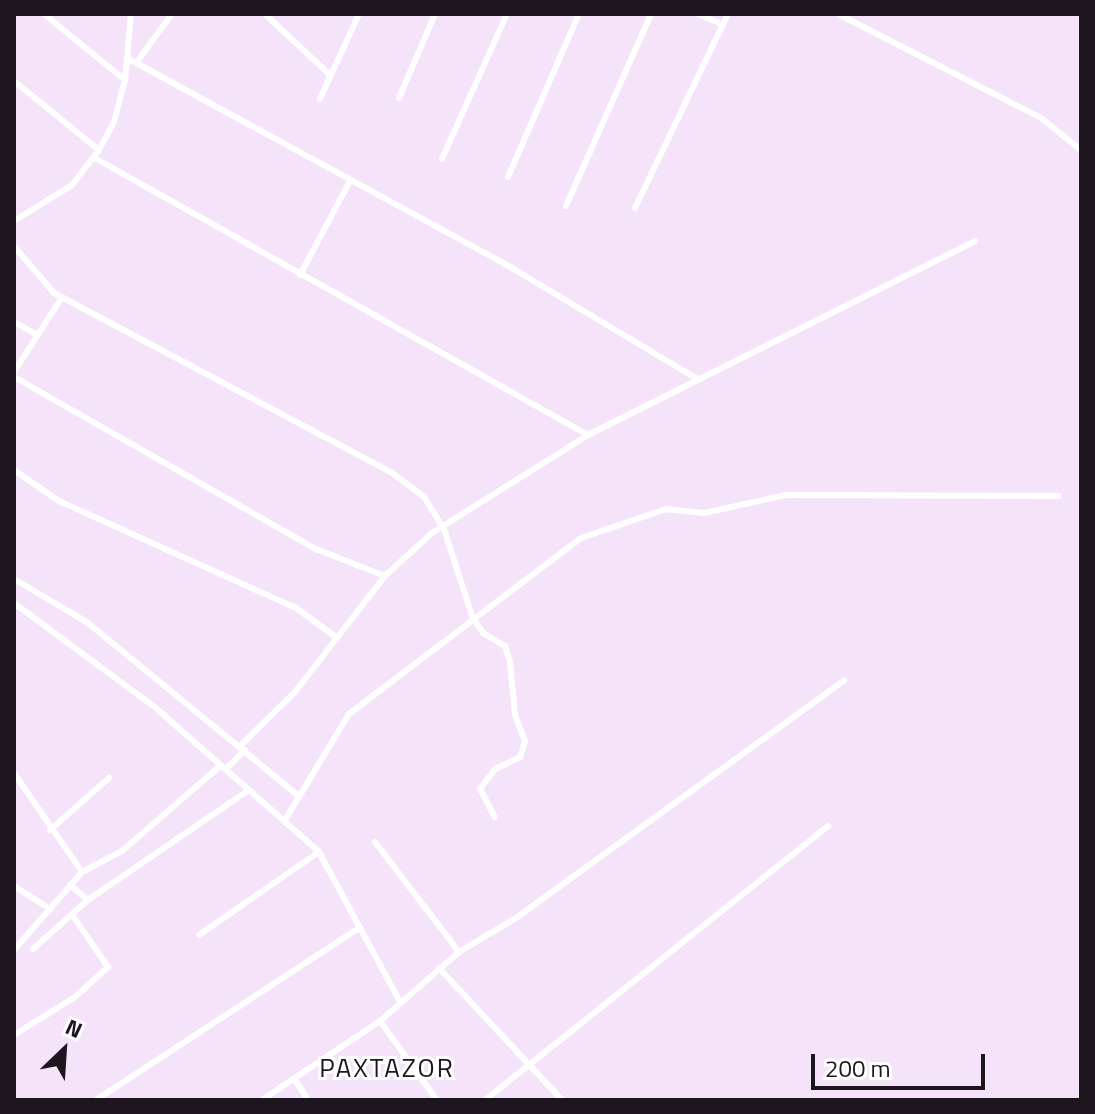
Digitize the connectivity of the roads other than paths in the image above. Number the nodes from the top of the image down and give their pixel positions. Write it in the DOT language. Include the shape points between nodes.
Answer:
graph roads {
  1 [pos="44,14"];
  2 [pos="131,14"];
  3 [pos="172,14"];
  4 [pos="265,14"];
  5 [pos="359,14"];
  6 [pos="435,14"];
  7 [pos="507,14"];
  8 [pos="579,14"];
  9 [pos="651,14"];
  10 [pos="698,14"];
  11 [pos="728,14"];
  12 [pos="838,14"];
  13 [pos="722,24"];
  14 [pos="132,61"];
  15 [pos="330,75"];
  16 [pos="125,80"];
  17 [pos="14,81"];
  18 [pos="399,98"];
  19 [pos="320,99"];
  20 [pos="99,150"];
  21 [pos="1081,150"];
  22 [pos="93,157"];
  23 [pos="442,159"];
  24 [pos="508,177"];
  25 [pos="350,181"];
  26 [pos="566,206"];
  27 [pos="635,208"];
  28 [pos="14,221"];
  29 [pos="975,241"];
  30 [pos="14,246"];
  31 [pos="300,275"];
  32 [pos="62,297"];
  33 [pos="14,322"];
  34 [pos="36,334"];
  35 [pos="14,374"];
  36 [pos="699,380"];
  37 [pos="588,435"];
  38 [pos="14,470"];
  39 [pos="1058,496"];
  40 [pos="444,529"];
  41 [pos="385,576"];
  42 [pos="14,579"];
  43 [pos="14,603"];
  44 [pos="473,619"];
  45 [pos="336,637"];
  46 [pos="844,681"];
  47 [pos="242,748"];
  48 [pos="224,766"];
  49 [pos="14,773"];
  50 [pos="109,778"];
  51 [pos="247,791"];
  52 [pos="300,797"];
  53 [pos="495,817"];
  54 [pos="285,820"];
  55 [pos="828,826"];
  56 [pos="50,830"];
  57 [pos="375,842"];
  58 [pos="319,852"];
  59 [pos="82,872"];
  60 [pos="70,885"];
  61 [pos="14,886"];
  62 [pos="88,900"];
  63 [pos="50,909"];
  64 [pos="73,916"];
  65 [pos="357,929"];
  66 [pos="199,935"];
  67 [pos="33,949"];
  68 [pos="14,950"];
  69 [pos="459,952"];
  70 [pos="439,968"];
  71 [pos="399,1000"];
  72 [pos="380,1021"];
  73 [pos="14,1035"];
  74 [pos="532,1067"];
  75 [pos="295,1080"];
  76 [pos="96,1100"];
  77 [pos="262,1100"];
  78 [pos="308,1100"];
  79 [pos="437,1100"];
  80 [pos="485,1100"];
  81 [pos="562,1100"];
  1 -- 16 [label="street"];
  2 -- 14 [label="street"];
  3 -- 14 [label="street"];
  4 -- 15 [label="street"];
  5 -- 15 [label="street"];
  6 -- 18 [label="street"];
  7 -- 23 [label="street"];
  8 -- 24 [label="street"];
  9 -- 26 [label="street"];
  10 -- 13 [label="street"];
  11 -- 13 [label="street"];
  12 -- 21 [label="street" via="1041,118"];
  13 -- 27 [label="street"];
  14 -- 16 [label="street"];
  14 -- 25 [label="street"];
  15 -- 19 [label="street"];
  16 -- 20 [label="street" via="114,122"];
  17 -- 20 [label="street"];
  20 -- 22 [label="street"];
  22 -- 28 [label="street" via="51,202"];
  22 -- 31 [label="street"];
  25 -- 31 [label="street"];
  25 -- 36 [label="street" via="512,268"];
  29 -- 36 [label="street"];
  30 -- 32 [label="street"];
  31 -- 37 [label="street"];
  32 -- 34 [label="street"];
  32 -- 40 [label="street" via="391,472 424,497"];
  33 -- 34 [label="street"];
  34 -- 35 [label="street"];
  35 -- 41 [label="street" via="316,549"];
  36 -- 37 [label="street"];
  37 -- 40 [label="street"];
  38 -- 45 [label="street" via="59,501 296,608"];
  39 -- 44 [label="street" via="786,495 704,513 666,509 581,538"];
  40 -- 41 [label="street" via="432,533"];
  40 -- 44 [label="street"];
  41 -- 45 [label="street"];
  42 -- 47 [label="street" via="88,623"];
  43 -- 48 [label="street"];
  44 -- 52 [label="street" via="349,714"];
  44 -- 53 [label="street" via="483,633 505,646 525,741 520,757 495,769 480,789"];
  45 -- 47 [label="street" via="295,692"];
  46 -- 69 [label="street" via="516,918"];
  47 -- 48 [label="street"];
  47 -- 52 [label="street"];
  48 -- 51 [label="street"];
  48 -- 59 [label="street" via="122,851"];
  49 -- 56 [label="street"];
  50 -- 56 [label="street"];
  51 -- 54 [label="street"];
  51 -- 62 [label="street"];
  52 -- 54 [label="street"];
  54 -- 58 [label="street"];
  55 -- 74 [label="street" via="571,1028"];
  56 -- 59 [label="street"];
  57 -- 69 [label="street"];
  58 -- 65 [label="street"];
  58 -- 66 [label="street"];
  59 -- 60 [label="street"];
  60 -- 62 [label="street"];
  60 -- 63 [label="street"];
  61 -- 63 [label="street"];
  62 -- 64 [label="street"];
  63 -- 68 [label="street"];
  64 -- 67 [label="street"];
  64 -- 73 [label="street" via="108,967 75,997"];
  65 -- 71 [label="street"];
  65 -- 76 [label="street"];
  69 -- 70 [label="street"];
  70 -- 71 [label="street"];
  70 -- 74 [label="street"];
  71 -- 72 [label="street"];
  72 -- 75 [label="street"];
  72 -- 79 [label="street"];
  74 -- 80 [label="street"];
  74 -- 81 [label="street"];
  75 -- 77 [label="street"];
  75 -- 78 [label="street"];
}
